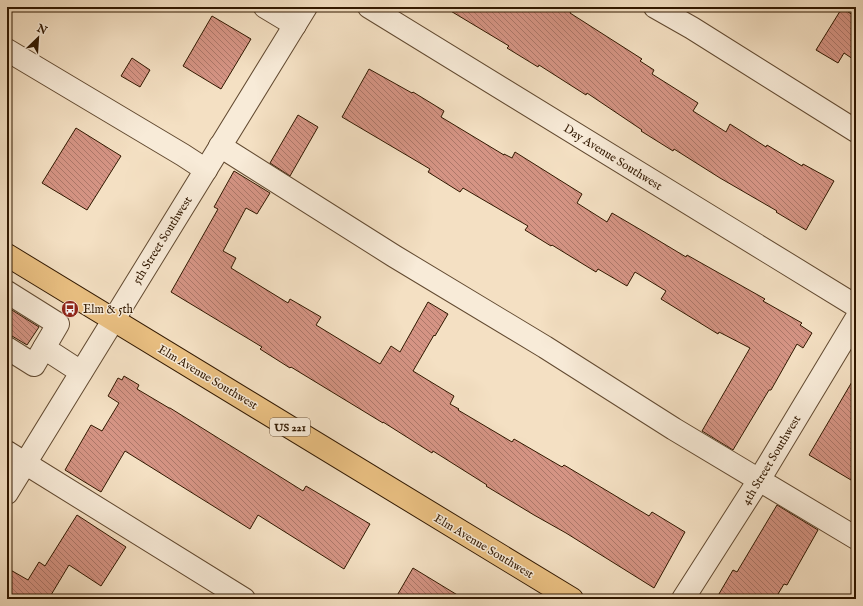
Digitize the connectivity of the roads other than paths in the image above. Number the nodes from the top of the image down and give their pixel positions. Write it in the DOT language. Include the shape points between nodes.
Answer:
graph roads {
  1 [pos="264,7"];
  2 [pos="369,7"];
  3 [pos="655,7"];
  4 [pos="300,16"];
  5 [pos="7,50"];
  6 [pos="856,131"];
  7 [pos="220,146"];
  8 [pos="206,170"];
  9 [pos="7,255"];
  10 [pos="7,292"];
  11 [pos="856,306"];
  12 [pos="113,319"];
  13 [pos="856,319"];
  14 [pos="7,348"];
  15 [pos="44,348"];
  16 [pos="81,372"];
  17 [pos="7,452"];
  18 [pos="25,463"];
  19 [pos="759,480"];
  20 [pos="7,493"];
  21 [pos="856,538"];
  22 [pos="244,599"];
  23 [pos="572,599"];
  24 [pos="683,599"];
  1 -- 4 [label="street"];
  2 -- 11 [label="street, Day Avenue Southwest"];
  3 -- 6 [label="street"];
  4 -- 7 [label="street, 5th Street Southwest"];
  5 -- 8 [label="street"];
  7 -- 8 [label="street, 5th Street Southwest"];
  7 -- 19 [label="street"];
  8 -- 12 [label="street, 5th Street Southwest"];
  9 -- 12 [label="main road, Elm Avenue Southwest / US 221"];
  10 -- 15 [label="street" via="58,324"];
  12 -- 16 [label="street, 5th Street Southwest"];
  12 -- 23 [label="main road, Elm Avenue Southwest / US 221"];
  13 -- 19 [label="street, 4th Street Southwest"];
  14 -- 15 [label="street" via="34,365"];
  15 -- 16 [label="street"];
  16 -- 18 [label="street, 5th Street Southwest"];
  17 -- 18 [label="street"];
  18 -- 20 [label="street, 5th Street Southwest"];
  18 -- 22 [label="street"];
  19 -- 21 [label="street"];
  19 -- 24 [label="street, 4th Street Southwest"];
}
